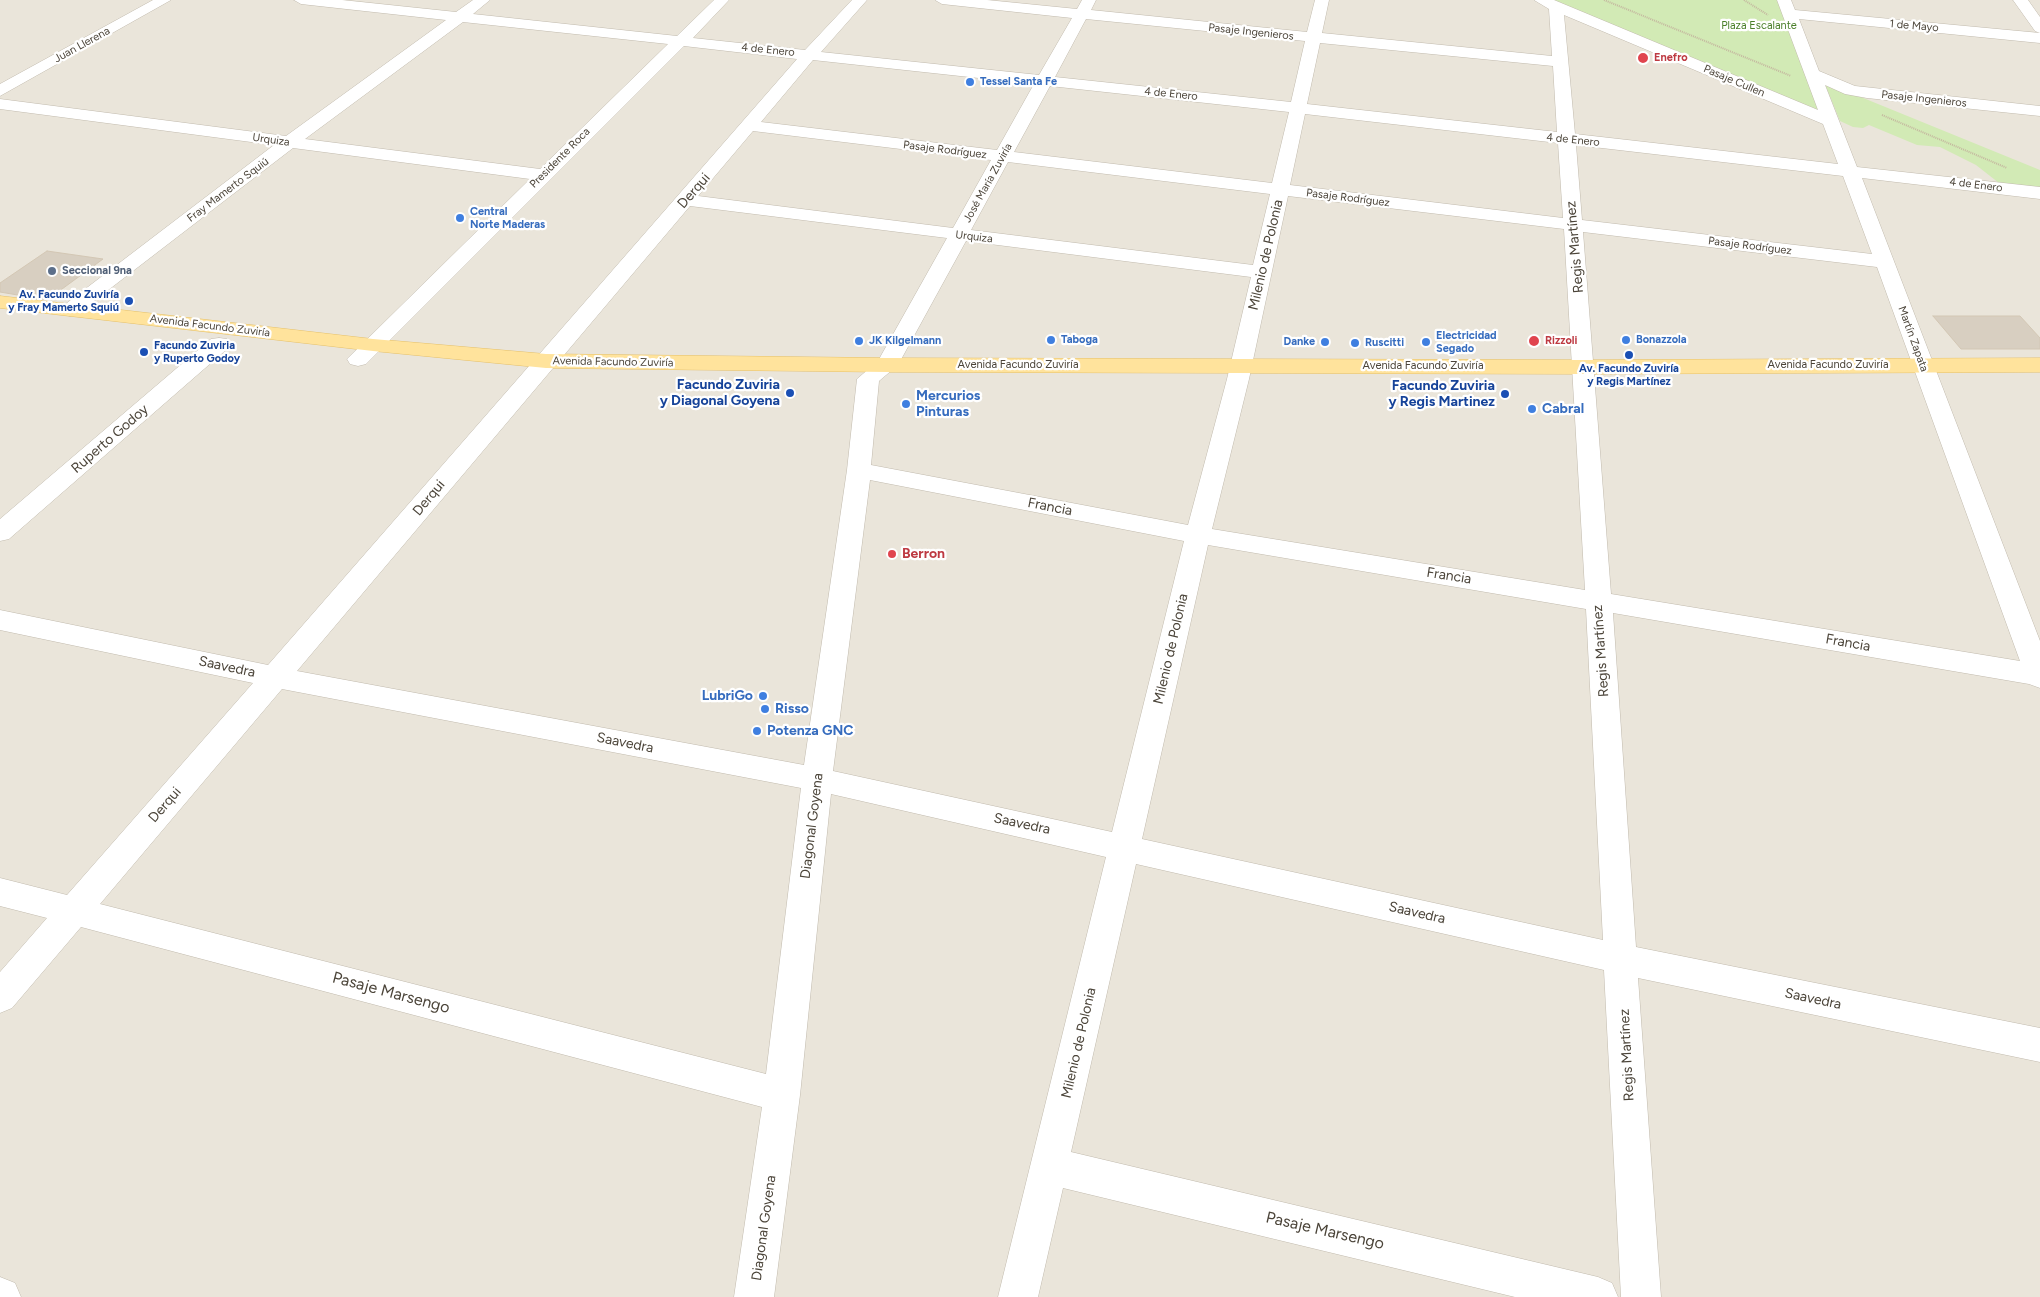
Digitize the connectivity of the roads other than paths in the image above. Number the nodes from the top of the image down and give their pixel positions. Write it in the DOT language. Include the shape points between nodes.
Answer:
graph roads {
  1 [pos="164,0"];
  2 [pos="301,0"];
  3 [pos="483,0"];
  4 [pos="722,0"];
  5 [pos="860,0"];
  6 [pos="942,0"];
  7 [pos="1322,0"];
  8 [pos="2020,0"];
  9 [pos="336,2"];
  10 [pos="1548,3"];
  11 [pos="1085,7"];
  12 [pos="1782,11"];
  13 [pos="458,18"];
  14 [pos="2040,28"];
  15 [pos="1313,38"];
  16 [pos="2040,38"];
  17 [pos="679,41"];
  18 [pos="810,54"];
  19 [pos="1560,62"];
  20 [pos="1046,80"];
  21 [pos="1814,80"];
  22 [pos="0,91"];
  23 [pos="0,104"];
  24 [pos="1298,108"];
  25 [pos="2040,111"];
  26 [pos="1830,121"];
  27 [pos="750,126"];
  28 [pos="1566,140"];
  29 [pos="290,142"];
  30 [pos="1003,157"];
  31 [pos="1850,171"];
  32 [pos="542,175"];
  33 [pos="1280,190"];
  34 [pos="2040,193"];
  35 [pos="686,200"];
  36 [pos="1573,225"];
  37 [pos="959,235"];
  38 [pos="1885,262"];
  39 [pos="1262,272"];
  40 [pos="0,302"];
  41 [pos="70,310"];
  42 [pos="0,319"];
  43 [pos="219,344"];
  44 [pos="365,352"];
  45 [pos="2040,365"];
  46 [pos="540,368"];
  47 [pos="878,372"];
  48 [pos="1239,372"];
  49 [pos="1585,373"];
  50 [pos="1925,373"];
  51 [pos="2040,382"];
  52 [pos="859,470"];
  53 [pos="0,533"];
  54 [pos="1198,535"];
  55 [pos="1598,600"];
  56 [pos="0,620"];
  57 [pos="2040,676"];
  58 [pos="276,677"];
  59 [pos="817,779"];
  60 [pos="1124,846"];
  61 [pos="0,892"];
  62 [pos="75,910"];
  63 [pos="1621,959"];
  64 [pos="0,997"];
  65 [pos="2040,1045"];
  66 [pos="782,1095"];
  67 [pos="1051,1166"];
  68 [pos="754,1297"];
  69 [pos="1018,1297"];
  70 [pos="1598,1297"];
  71 [pos="1641,1297"];
  1 -- 22 [label="street, Juan Llerena"];
  2 -- 9 [label="street, 4 de Enero"];
  3 -- 13 [label="street, Fray Mamerto Squiú"];
  4 -- 17 [label="street, Presidente Roca"];
  5 -- 18 [label="street, Derqui"];
  6 -- 11 [label="street, Pasaje Ingenieros"];
  7 -- 15 [label="street, Milenio de Polonia"];
  8 -- 14 [label="street"];
  9 -- 13 [label="street, 4 de Enero"];
  10 -- 19 [label="street, Regis Martínez"];
  10 -- 26 [label="street, Pasaje Cullen"];
  11 -- 15 [label="street, Pasaje Ingenieros"];
  11 -- 20 [label="street, José María Zuviría"];
  12 -- 16 [label="street, 1 de Mayo"];
  12 -- 21 [label="street, Martín Zapata"];
  13 -- 17 [label="street, 4 de Enero"];
  13 -- 29 [label="street, Fray Mamerto Squiú"];
  15 -- 19 [label="street, Pasaje Ingenieros"];
  15 -- 24 [label="street, Milenio de Polonia"];
  17 -- 18 [label="street, 4 de Enero"];
  17 -- 32 [label="street, Presidente Roca"];
  18 -- 20 [label="street, 4 de Enero"];
  18 -- 27 [label="street, Derqui"];
  19 -- 28 [label="street, Regis Martínez"];
  20 -- 24 [label="street, 4 de Enero"];
  20 -- 30 [label="street, José María Zuviría"];
  21 -- 25 [label="street, Pasaje Ingenieros" via="1867,93"];
  21 -- 26 [label="street, Martín Zapata"];
  23 -- 29 [label="street, Urquiza"];
  24 -- 28 [label="street, 4 de Enero"];
  24 -- 33 [label="street, Milenio de Polonia"];
  26 -- 31 [label="street, Martín Zapata"];
  27 -- 30 [label="street, Pasaje Rodríguez"];
  27 -- 35 [label="street, Derqui"];
  28 -- 31 [label="street, 4 de Enero"];
  28 -- 36 [label="street, Regis Martínez"];
  29 -- 32 [label="street, Urquiza"];
  29 -- 41 [label="street, Fray Mamerto Squiú"];
  30 -- 33 [label="street, Pasaje Rodríguez"];
  30 -- 37 [label="street, José María Zuviría"];
  31 -- 34 [label="street, 4 de Enero"];
  31 -- 38 [label="street, Martín Zapata"];
  32 -- 44 [label="street, Presidente Roca"];
  33 -- 36 [label="street, Pasaje Rodríguez"];
  33 -- 39 [label="street, Milenio de Polonia"];
  35 -- 37 [label="street, Urquiza"];
  35 -- 46 [label="street, Derqui"];
  36 -- 38 [label="street, Pasaje Rodríguez"];
  36 -- 49 [label="street, Regis Martínez"];
  37 -- 39 [label="street, Urquiza"];
  37 -- 47 [label="street, José María Zuviría"];
  38 -- 50 [label="street, Martín Zapata"];
  39 -- 48 [label="street, Milenio de Polonia"];
  40 -- 41 [label="main road, Avenida Facundo Zuviría"];
  41 -- 44 [label="main road, Avenida Facundo Zuviría"];
  42 -- 43 [label="main road, Avenida Facundo Zuviría"];
  43 -- 44 [label="main road, Avenida Facundo Zuviría"];
  43 -- 53 [label="street, Ruperto Godoy"];
  44 -- 46 [label="main road, Avenida Facundo Zuviría"];
  45 -- 50 [label="main road, Avenida Facundo Zuviría"];
  46 -- 47 [label="main road, Avenida Facundo Zuviría"];
  46 -- 58 [label="street, Derqui"];
  47 -- 48 [label="main road, Avenida Facundo Zuviría"];
  47 -- 52 [label="street, Diagonal Goyena"];
  48 -- 49 [label="main road, Avenida Facundo Zuviría"];
  48 -- 54 [label="street, Milenio de Polonia"];
  49 -- 50 [label="main road, Avenida Facundo Zuviría"];
  49 -- 55 [label="street, Regis Martínez"];
  50 -- 51 [label="main road, Avenida Facundo Zuviría"];
  50 -- 57 [label="street, Martín Zapata"];
  52 -- 54 [label="street, Francia"];
  52 -- 59 [label="street, Diagonal Goyena"];
  54 -- 55 [label="street, Francia"];
  54 -- 60 [label="street, Milenio de Polonia"];
  55 -- 57 [label="street, Francia"];
  55 -- 63 [label="street, Regis Martínez"];
  56 -- 58 [label="street, Saavedra"];
  58 -- 59 [label="street, Saavedra"];
  58 -- 62 [label="street, Derqui"];
  59 -- 60 [label="street, Saavedra"];
  59 -- 66 [label="street, Diagonal Goyena"];
  60 -- 63 [label="street, Saavedra"];
  60 -- 67 [label="street, Milenio de Polonia"];
  61 -- 62 [label="street, Pasaje Marsengo"];
  62 -- 64 [label="street, Derqui"];
  62 -- 66 [label="street, Pasaje Marsengo"];
  63 -- 65 [label="street, Saavedra"];
  63 -- 71 [label="street, Regis Martínez"];
  66 -- 68 [label="street, Diagonal Goyena"];
  67 -- 69 [label="street, Milenio de Polonia"];
  67 -- 70 [label="street, Pasaje Marsengo"];
}
